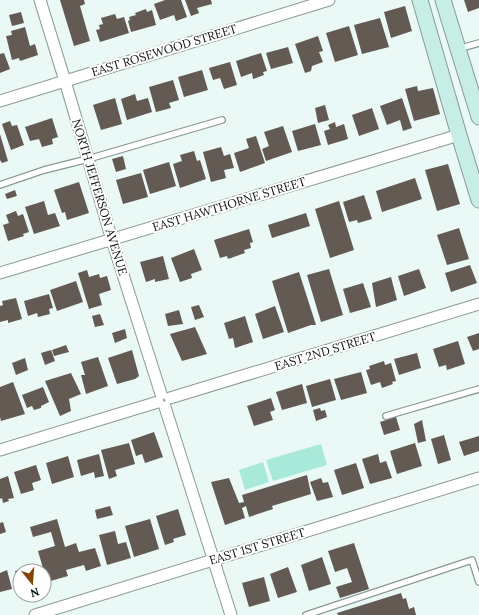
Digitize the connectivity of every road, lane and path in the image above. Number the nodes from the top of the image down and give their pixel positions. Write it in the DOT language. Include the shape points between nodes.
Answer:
graph roads {
  1 [pos="40,0"];
  2 [pos="329,0"];
  3 [pos="420,0"];
  4 [pos="443,0"];
  5 [pos="479,43"];
  6 [pos="458,49"];
  7 [pos="65,81"];
  8 [pos="0,101"];
  9 [pos="479,117"];
  10 [pos="222,120"];
  11 [pos="459,135"];
  12 [pos="88,159"];
  13 [pos="0,185"];
  14 [pos="479,200"];
  15 [pos="112,240"];
  16 [pos="0,273"];
  17 [pos="479,304"];
  18 [pos="479,389"];
  19 [pos="163,400"];
  20 [pos="386,416"];
  21 [pos="0,450"];
  22 [pos="479,478"];
  23 [pos="213,560"];
  24 [pos="479,582"];
  25 [pos="35,615"];
  26 [pos="231,615"];
  27 [pos="306,615"];
  1 -- 7 [label="street, NORTH JEFFERSON AVENUE"];
  2 -- 7 [label="street, EAST ROSEWOOD STREET"];
  3 -- 11 [label="main road"];
  4 -- 6 [label="main road"];
  5 -- 6 [label="lane"];
  6 -- 9 [label="main road"];
  7 -- 8 [label="street, EAST ROSEWOOD STREET"];
  7 -- 12 [label="street, NORTH JEFFERSON AVENUE"];
  10 -- 12 [label="lane"];
  11 -- 14 [label="main road"];
  11 -- 15 [label="street, EAST HAWTHORNE STREET"];
  12 -- 13 [label="lane"];
  12 -- 15 [label="street, NORTH JEFFERSON AVENUE"];
  15 -- 16 [label="street, EAST HAWTHORNE STREET"];
  15 -- 19 [label="street, NORTH JEFFERSON AVENUE"];
  17 -- 19 [label="street, EAST 2ND STREET"];
  18 -- 20 [label="lane"];
  19 -- 21 [label="street, EAST 2ND STREET"];
  19 -- 23 [label="street, NORTH JEFFERSON AVENUE"];
  22 -- 23 [label="street, EAST 1ST STREET"];
  23 -- 25 [label="street, EAST 1ST STREET"];
  23 -- 26 [label="street, NORTH JEFFERSON AVENUE"];
  24 -- 27 [label="lane" via="472,560"];
}
